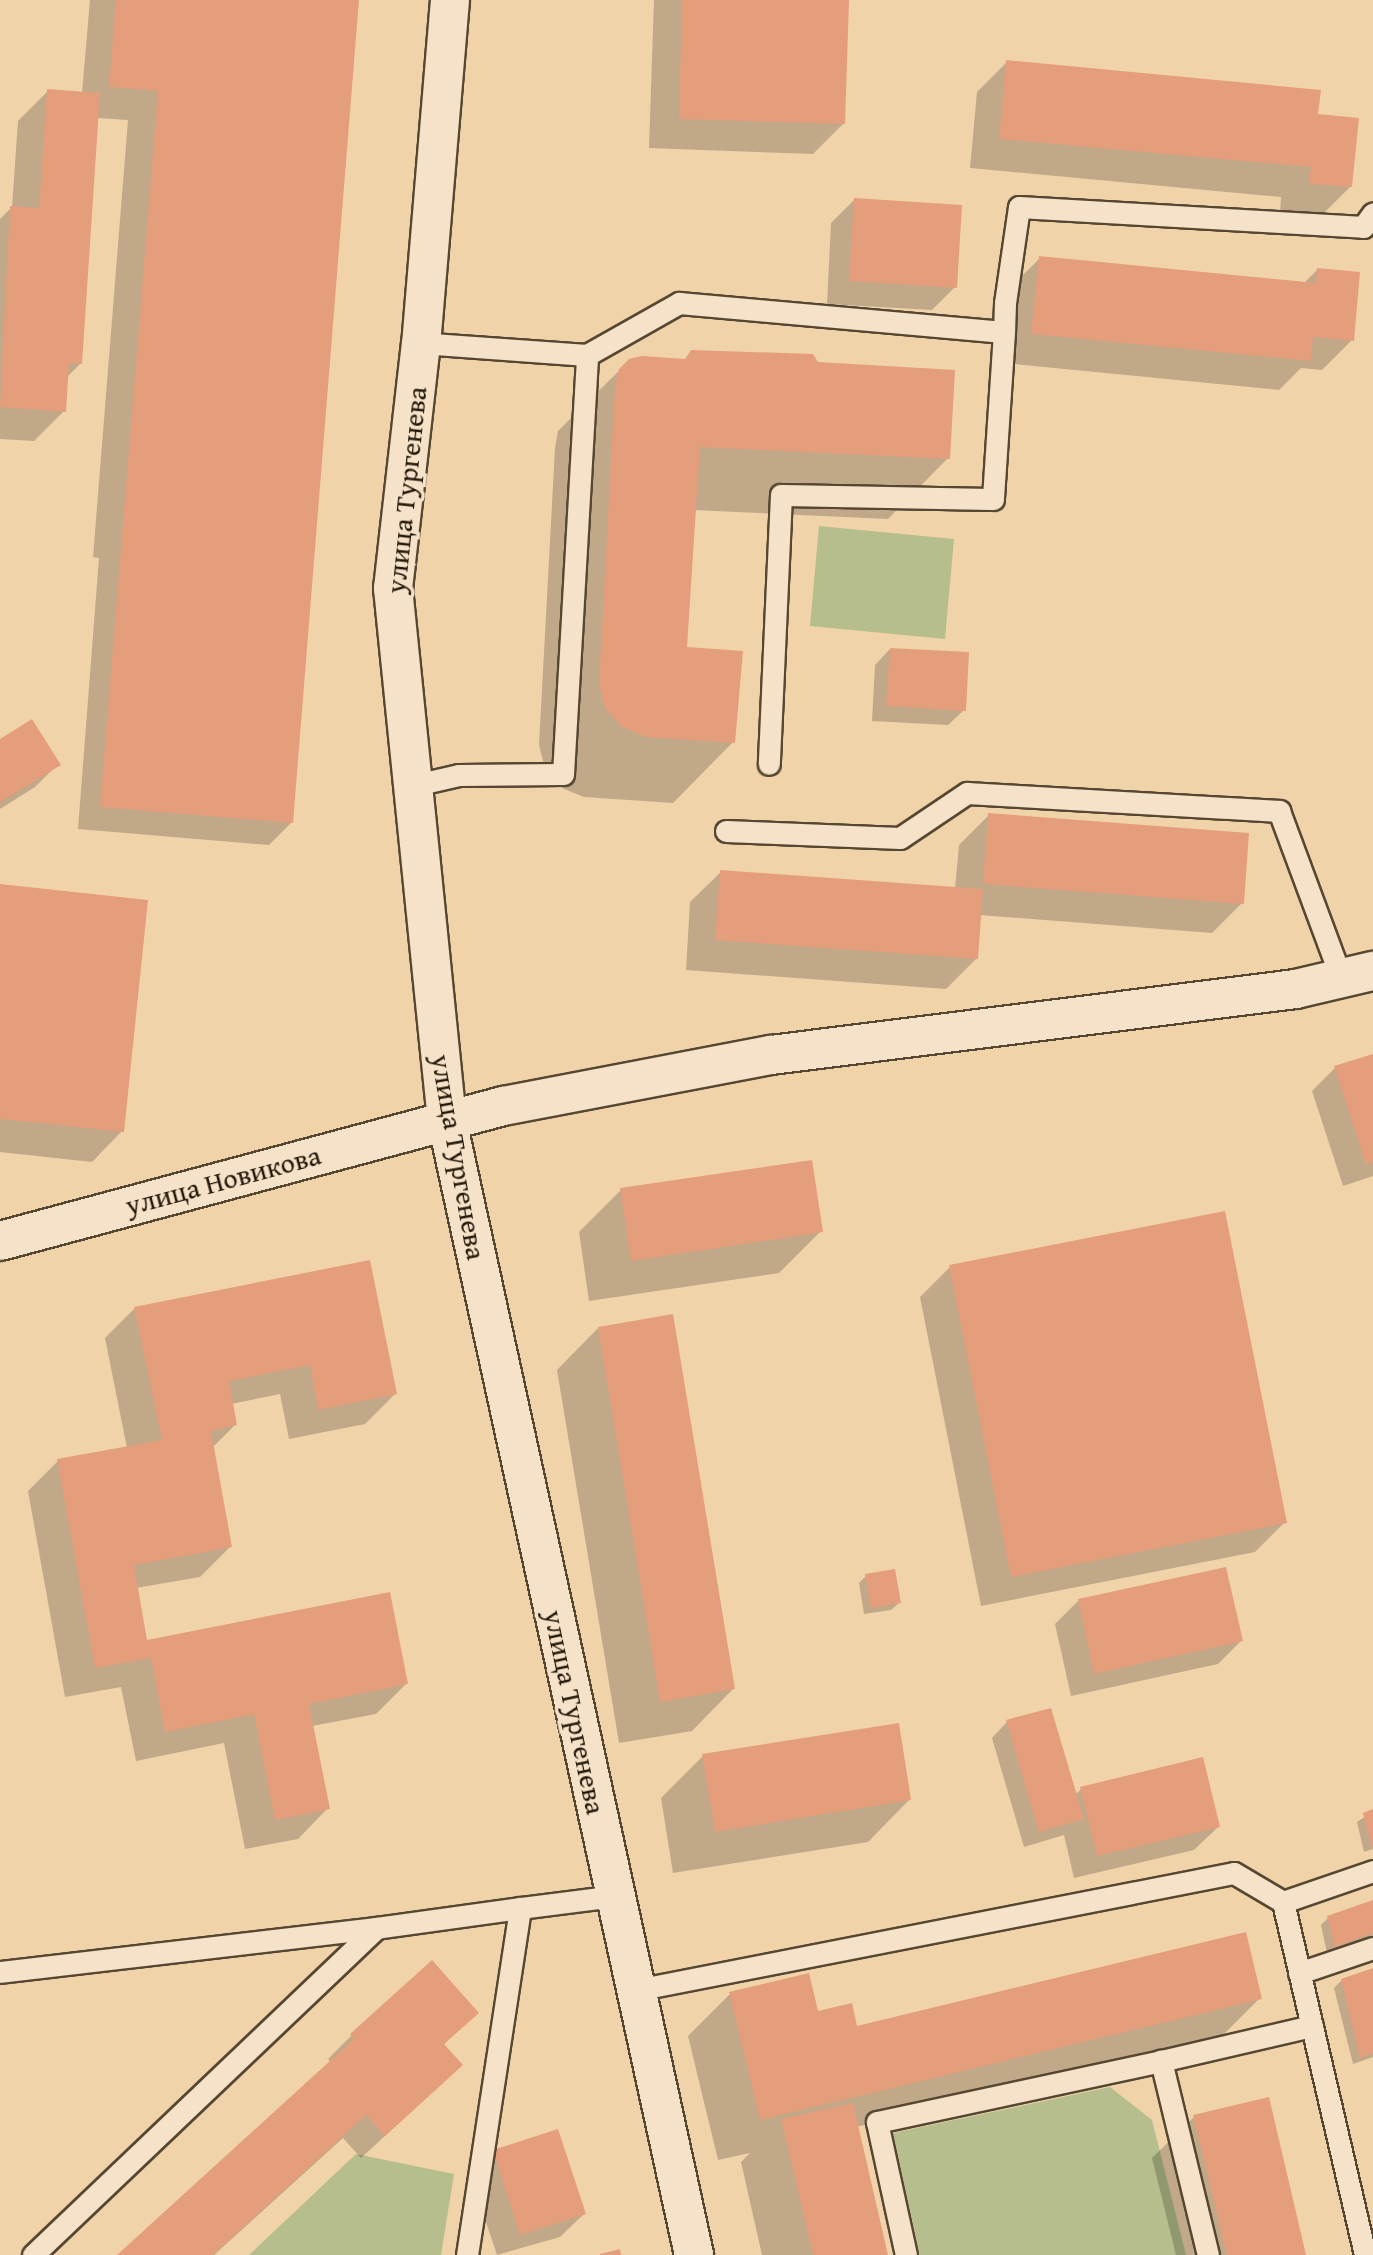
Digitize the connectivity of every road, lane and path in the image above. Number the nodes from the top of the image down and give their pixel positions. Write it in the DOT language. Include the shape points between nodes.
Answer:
graph roads {
  1 [pos="450,0"];
  2 [pos="1373,213"];
  3 [pos="1004,332"];
  4 [pos="421,344"];
  5 [pos="587,355"];
  6 [pos="769,764"];
  7 [pos="411,786"];
  8 [pos="726,831"];
  9 [pos="1357,974"];
  10 [pos="447,1121"];
  11 [pos="0,1241"];
  12 [pos="1373,1871"];
  13 [pos="615,1896"];
  14 [pos="1283,1902"];
  15 [pos="520,1908"];
  16 [pos="376,1928"];
  17 [pos="1373,1948"];
  18 [pos="0,1972"];
  19 [pos="1299,1972"];
  20 [pos="636,1990"];
  21 [pos="1312,2026"];
  22 [pos="1161,2061"];
  23 [pos="33,2255"];
  24 [pos="467,2255"];
  25 [pos="694,2255"];
  26 [pos="906,2255"];
  27 [pos="1208,2255"];
  28 [pos="1365,2255"];
  1 -- 4 [label="main road, улица Тургенева"];
  2 -- 3 [label="lane" via="1363,227 1019,207"];
  3 -- 5 [label="lane" via="679,303"];
  3 -- 6 [label="lane" via="993,499 781,495"];
  4 -- 5 [label="lane"];
  4 -- 7 [label="main road, улица Тургенева" via="393,588"];
  5 -- 7 [label="lane" via="564,774 459,775"];
  7 -- 10 [label="main road, улица Тургенева"];
  8 -- 9 [label="lane" via="900,838 967,793 1279,811"];
  9 -- 10 [label="main road, улица Новикова" via="1296,989 771,1055 503,1106"];
  10 -- 11 [label="main road, улица Новикова"];
  10 -- 13 [label="main road, улица Тургенева"];
  12 -- 14 [label="lane"];
  13 -- 15 [label="lane"];
  13 -- 20 [label="main road, улица Тургенева"];
  14 -- 19 [label="lane"];
  14 -- 20 [label="lane" via="1234,1873"];
  15 -- 16 [label="lane"];
  15 -- 24 [label="lane"];
  16 -- 18 [label="lane"];
  16 -- 23 [label="lane"];
  17 -- 19 [label="lane"];
  19 -- 21 [label="lane"];
  20 -- 25 [label="main road, улица Тургенева"];
  21 -- 22 [label="lane"];
  21 -- 28 [label="lane"];
  22 -- 26 [label="lane" via="877,2122"];
  22 -- 27 [label="lane"];
}
